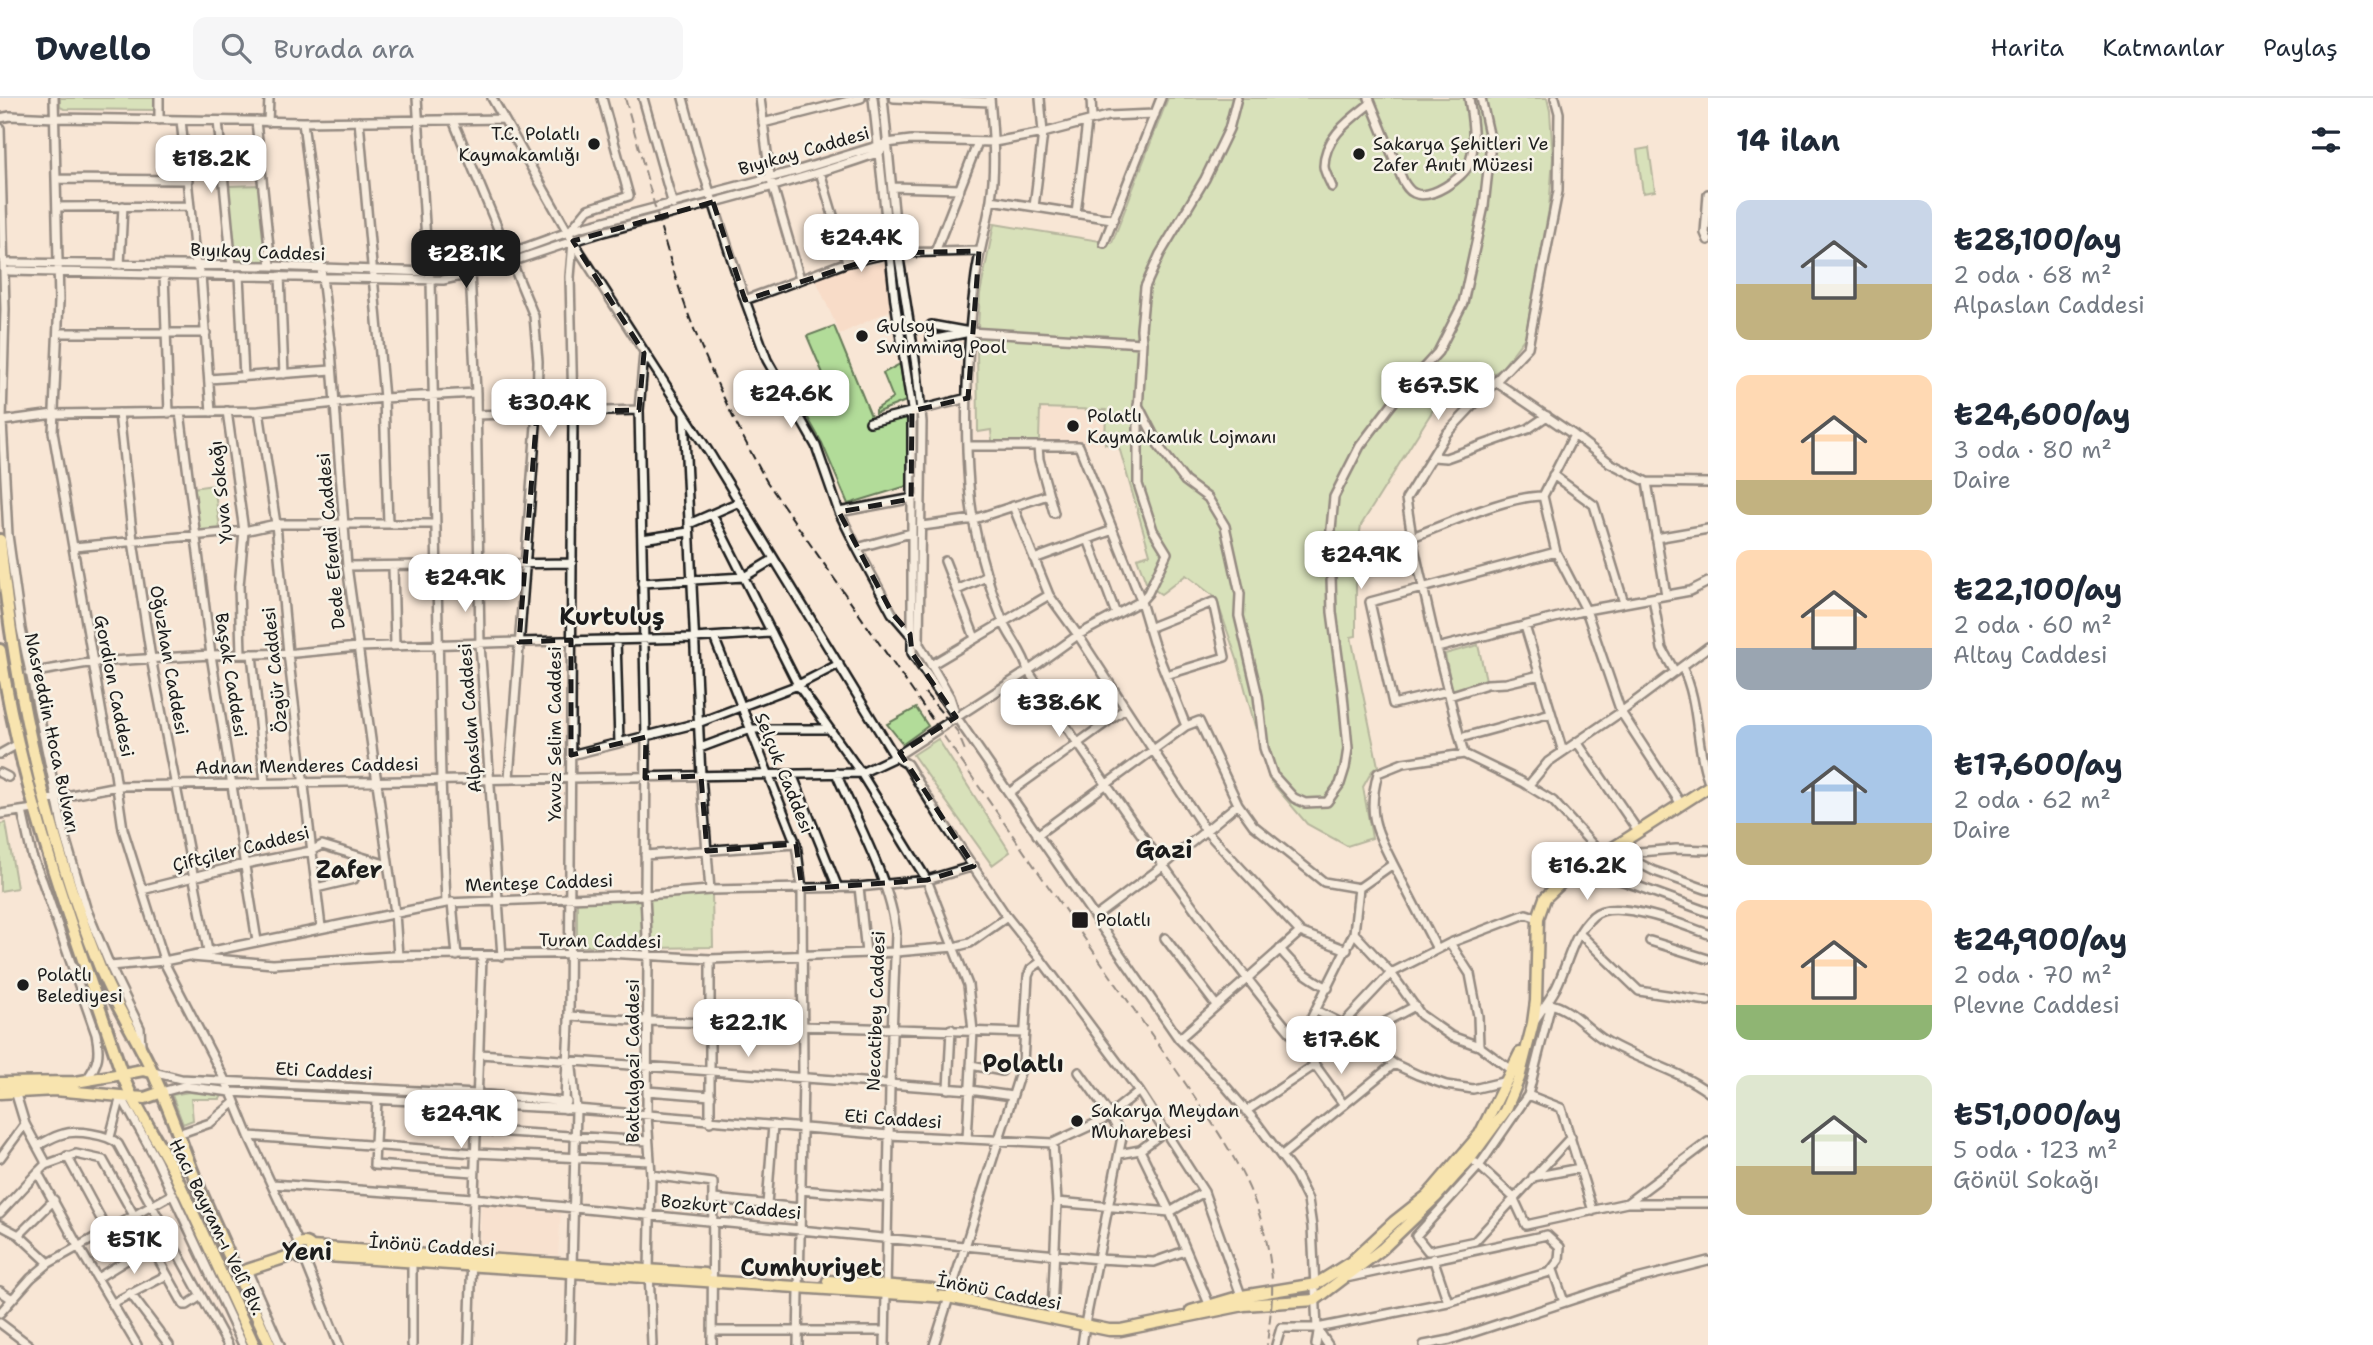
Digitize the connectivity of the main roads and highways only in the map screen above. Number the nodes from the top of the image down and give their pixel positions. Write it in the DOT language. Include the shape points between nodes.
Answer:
graph roads {
  1 [pos="0,540"];
  2 [pos="0,650"];
  3 [pos="1708,787"];
  4 [pos="122,1074"];
  5 [pos="1513,1076"];
  6 [pos="155,1077"];
  7 [pos="0,1083"];
  8 [pos="0,1093"];
  9 [pos="162,1093"];
  10 [pos="126,1094"];
  11 [pos="242,1272"];
  12 [pos="949,1294"];
  13 [pos="1243,1300"];
  14 [pos="1086,1322"];
  15 [pos="248,1343"];
  16 [pos="270,1345"];
  1 -- 6 [label="highway, Nasreddin Hoca Bulvarı" via="16,657 70,883 110,992"];
  2 -- 4 [label="highway, Nasreddin Hoca Bulvarı" via="18,744 66,930"];
  3 -- 5 [label="main road, İnönü Caddesi" via="1564,880 1545,898 1538,918 1544,1003"];
  4 -- 6 [label="highway" via="143,1070"];
  4 -- 7 [label="main road"];
  4 -- 10 [label="highway, Nasreddin Hoca Bulvarı"];
  5 -- 13 [label="main road, İnönü Caddesi" via="1480,1134 1427,1196 1351,1262 1316,1284"];
  5 -- 13 [label="main road, İnönü Caddesi" via="1505,1111 1471,1157 1382,1249 1315,1300"];
  6 -- 9 [label="highway, Hacı Bayram-ı Velî Blv."];
  8 -- 10 [label="main road"];
  9 -- 10 [label="highway" via="145,1098"];
  9 -- 11 [label="highway, Hacı Bayram-ı Velî Blv." via="198,1187"];
  10 -- 15 [label="highway, Hacı Bayram-ı Velî Blv." via="194,1213"];
  11 -- 12 [label="main road, İnönü Caddesi" via="305,1252"];
  11 -- 16 [label="highway, Hacı Bayram-ı Velî Blv."];
  12 -- 14 [label="main road, İnönü Caddesi"];
  12 -- 14 [label="main road, İnönü Caddesi"];
  13 -- 14 [label="main road, İnönü Caddesi" via="1123,1325"];
  13 -- 14 [label="main road, İnönü Caddesi" via="1121,1330"];
}
